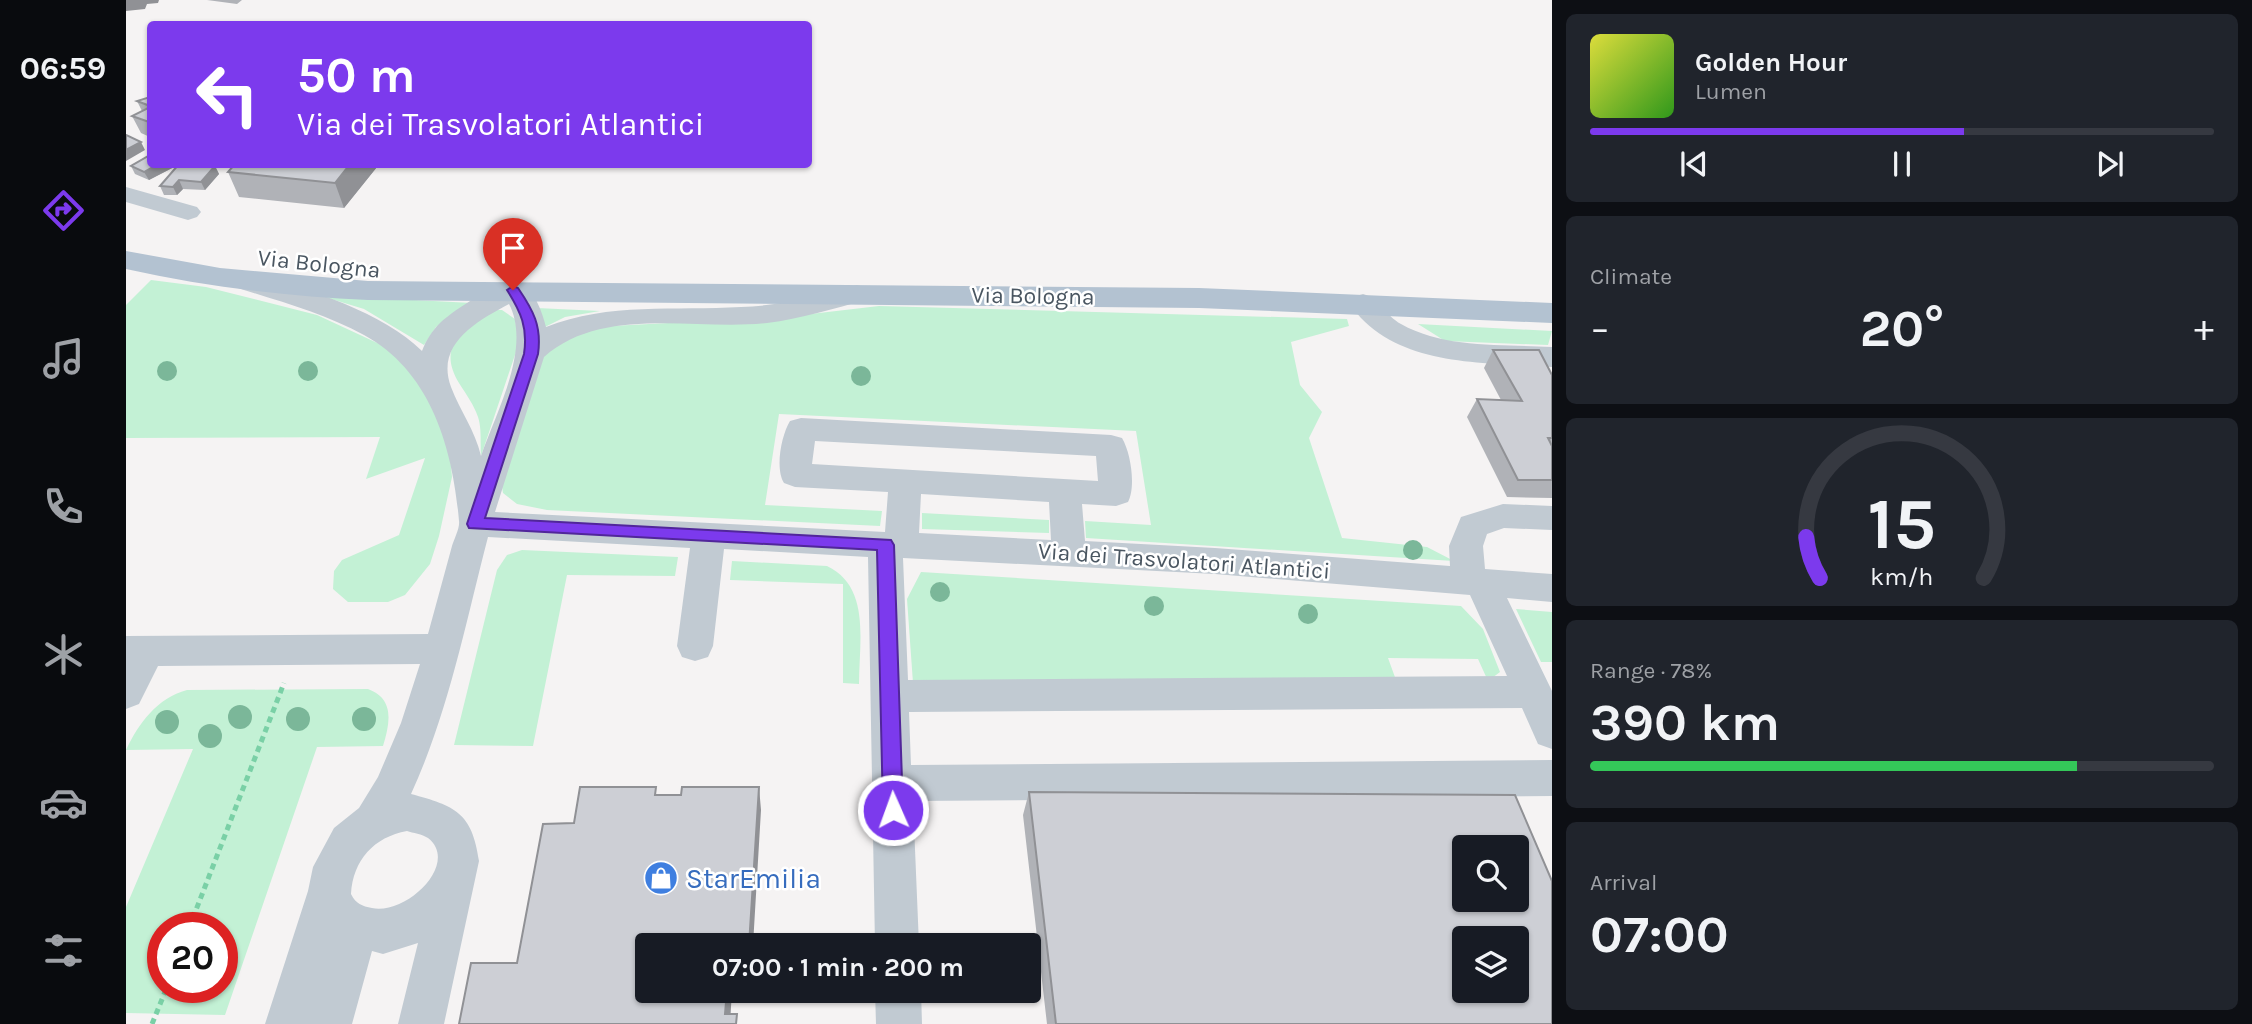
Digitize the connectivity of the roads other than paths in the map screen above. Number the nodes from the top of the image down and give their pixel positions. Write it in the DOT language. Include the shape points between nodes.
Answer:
graph roads {
  1 [pos="126,194"];
  2 [pos="188,212"];
  3 [pos="126,232"];
  4 [pos="126,260"];
  5 [pos="239,279"];
  6 [pos="513,290"];
  7 [pos="860,293"];
  8 [pos="1363,303"];
  9 [pos="1552,313"];
  10 [pos="531,354"];
  11 [pos="1552,357"];
  12 [pos="442,401"];
  13 [pos="905,482"];
  14 [pos="1065,491"];
  15 [pos="1552,518"];
  16 [pos="475,524"];
  17 [pos="709,536"];
  18 [pos="893,545"];
  19 [pos="1069,554"];
  20 [pos="1475,582"];
  21 [pos="1552,588"];
  22 [pos="695,646"];
  23 [pos="441,649"];
  24 [pos="137,651"];
  25 [pos="1533,692"];
  26 [pos="126,693"];
  27 [pos="890,696"];
  28 [pos="1552,732"];
  29 [pos="414,746"];
  30 [pos="1552,778"];
  31 [pos="892,783"];
  32 [pos="420,813"];
  33 [pos="374,821"];
  34 [pos="457,871"];
  35 [pos="355,917"];
  36 [pos="897,933"];
  37 [pos="437,959"];
  38 [pos="898,1003"];
  39 [pos="303,1019"];
  40 [pos="421,1024"];
  41 [pos="899,1024"];
  1 -- 2 [label="street"];
  3 -- 6 [label="main road, Via Bologna" via="266,260 455,277"];
  4 -- 5 [label="main road, Via Bologna"];
  5 -- 6 [label="main road, Via Bologna" via="448,293"];
  5 -- 12 [label="street" via="376,329 422,369"];
  6 -- 7 [label="main road, Via Bologna"];
  6 -- 10 [label="street" via="529,315"];
  6 -- 12 [label="street" via="460,322 438,342 431,368"];
  7 -- 8 [label="main road, Via Bologna"];
  7 -- 10 [label="street" via="767,315 601,320 551,334"];
  8 -- 9 [label="main road, Via Bologna"];
  8 -- 11 [label="street" via="1390,330 1444,350"];
  10 -- 16 [label="street"];
  12 -- 16 [label="street" via="461,442"];
  13 -- 14 [label="street"];
  13 -- 14 [label="street" via="795,475 802,429 1111,446 1116,494"];
  13 -- 18 [label="street"];
  14 -- 19 [label="street"];
  15 -- 20 [label="street" via="1503,516 1473,526 1466,546"];
  16 -- 17 [label="street, Via dei Trasvolatori Atlantici"];
  16 -- 23 [label="street"];
  17 -- 18 [label="street, Via dei Trasvolatori Atlantici"];
  17 -- 22 [label="street"];
  18 -- 19 [label="street, Via dei Trasvolatori Atlantici"];
  18 -- 27 [label="street"];
  19 -- 20 [label="street, Via dei Trasvolatori Atlantici"];
  20 -- 21 [label="street, Via dei Trasvolatori Atlantici"];
  20 -- 25 [label="street"];
  23 -- 24 [label="street"];
  23 -- 29 [label="street"];
  24 -- 26 [label="street"];
  25 -- 27 [label="street"];
  25 -- 28 [label="street"];
  27 -- 31 [label="street"];
  29 -- 32 [label="street" via="413,782"];
  29 -- 33 [label="street"];
  30 -- 31 [label="street"];
  31 -- 36 [label="street"];
  32 -- 33 [label="street"];
  32 -- 34 [label="street" via="437,818 456,839"];
  33 -- 35 [label="street" via="359,831 336,859 331,875"];
  34 -- 35 [label="street" via="450,890 420,920 400,929"];
  34 -- 37 [label="street"];
  35 -- 37 [label="street" via="410,939"];
  35 -- 39 [label="street"];
  37 -- 40 [label="street"];
  38 -- 41 [label="street"];
}
